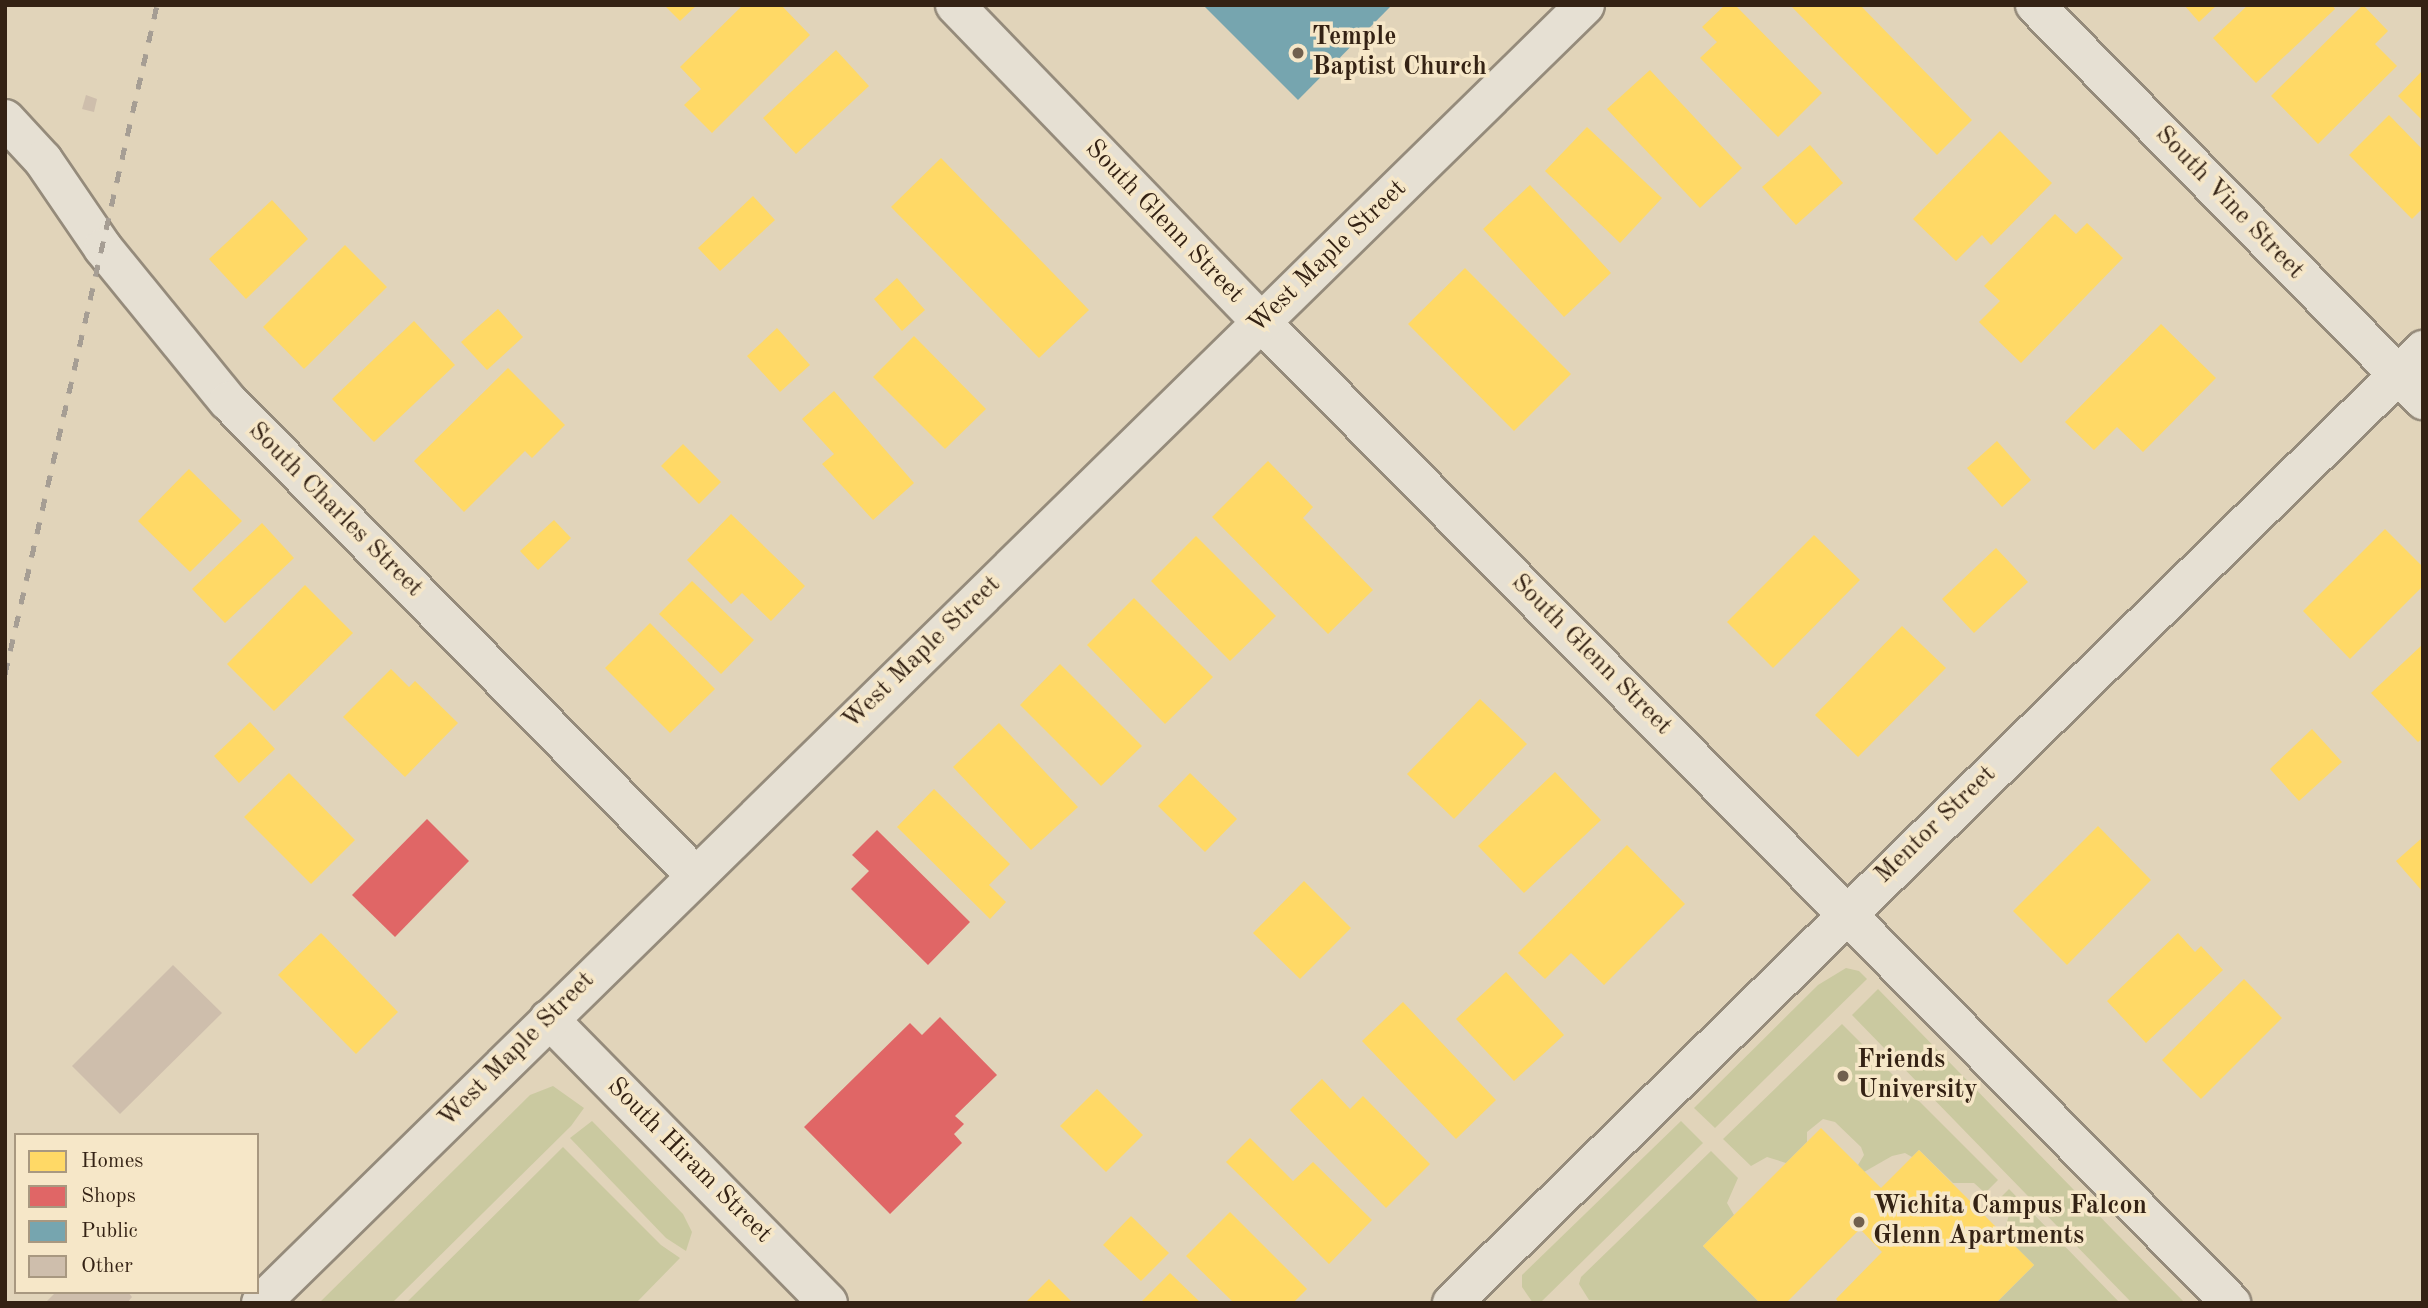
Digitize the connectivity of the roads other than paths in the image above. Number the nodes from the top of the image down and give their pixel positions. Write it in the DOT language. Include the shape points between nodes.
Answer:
graph roads {
  1 [pos="955,5"];
  2 [pos="1584,5"];
  3 [pos="2035,5"];
  4 [pos="5,119"];
  5 [pos="1261,322"];
  6 [pos="2414,375"];
  7 [pos="695,875"];
  8 [pos="1847,912"];
  9 [pos="549,1019"];
  10 [pos="261,1303"];
  11 [pos="828,1303"];
  12 [pos="1452,1303"];
  13 [pos="2231,1303"];
  1 -- 5 [label="street, South Glenn Street"];
  2 -- 5 [label="street, West Maple Street"];
  3 -- 6 [label="street, South Vine Street"];
  4 -- 7 [label="street, South Charles Street" via="43,160 103,248 228,401"];
  5 -- 7 [label="street, West Maple Street"];
  5 -- 8 [label="street, South Glenn Street"];
  6 -- 8 [label="street, Mentor Street"];
  7 -- 9 [label="street, West Maple Street"];
  8 -- 12 [label="street, Mentor Street"];
  8 -- 13 [label="street, South Glenn Street"];
  9 -- 10 [label="street, West Maple Street"];
  9 -- 11 [label="street, South Hiram Street"];
}
